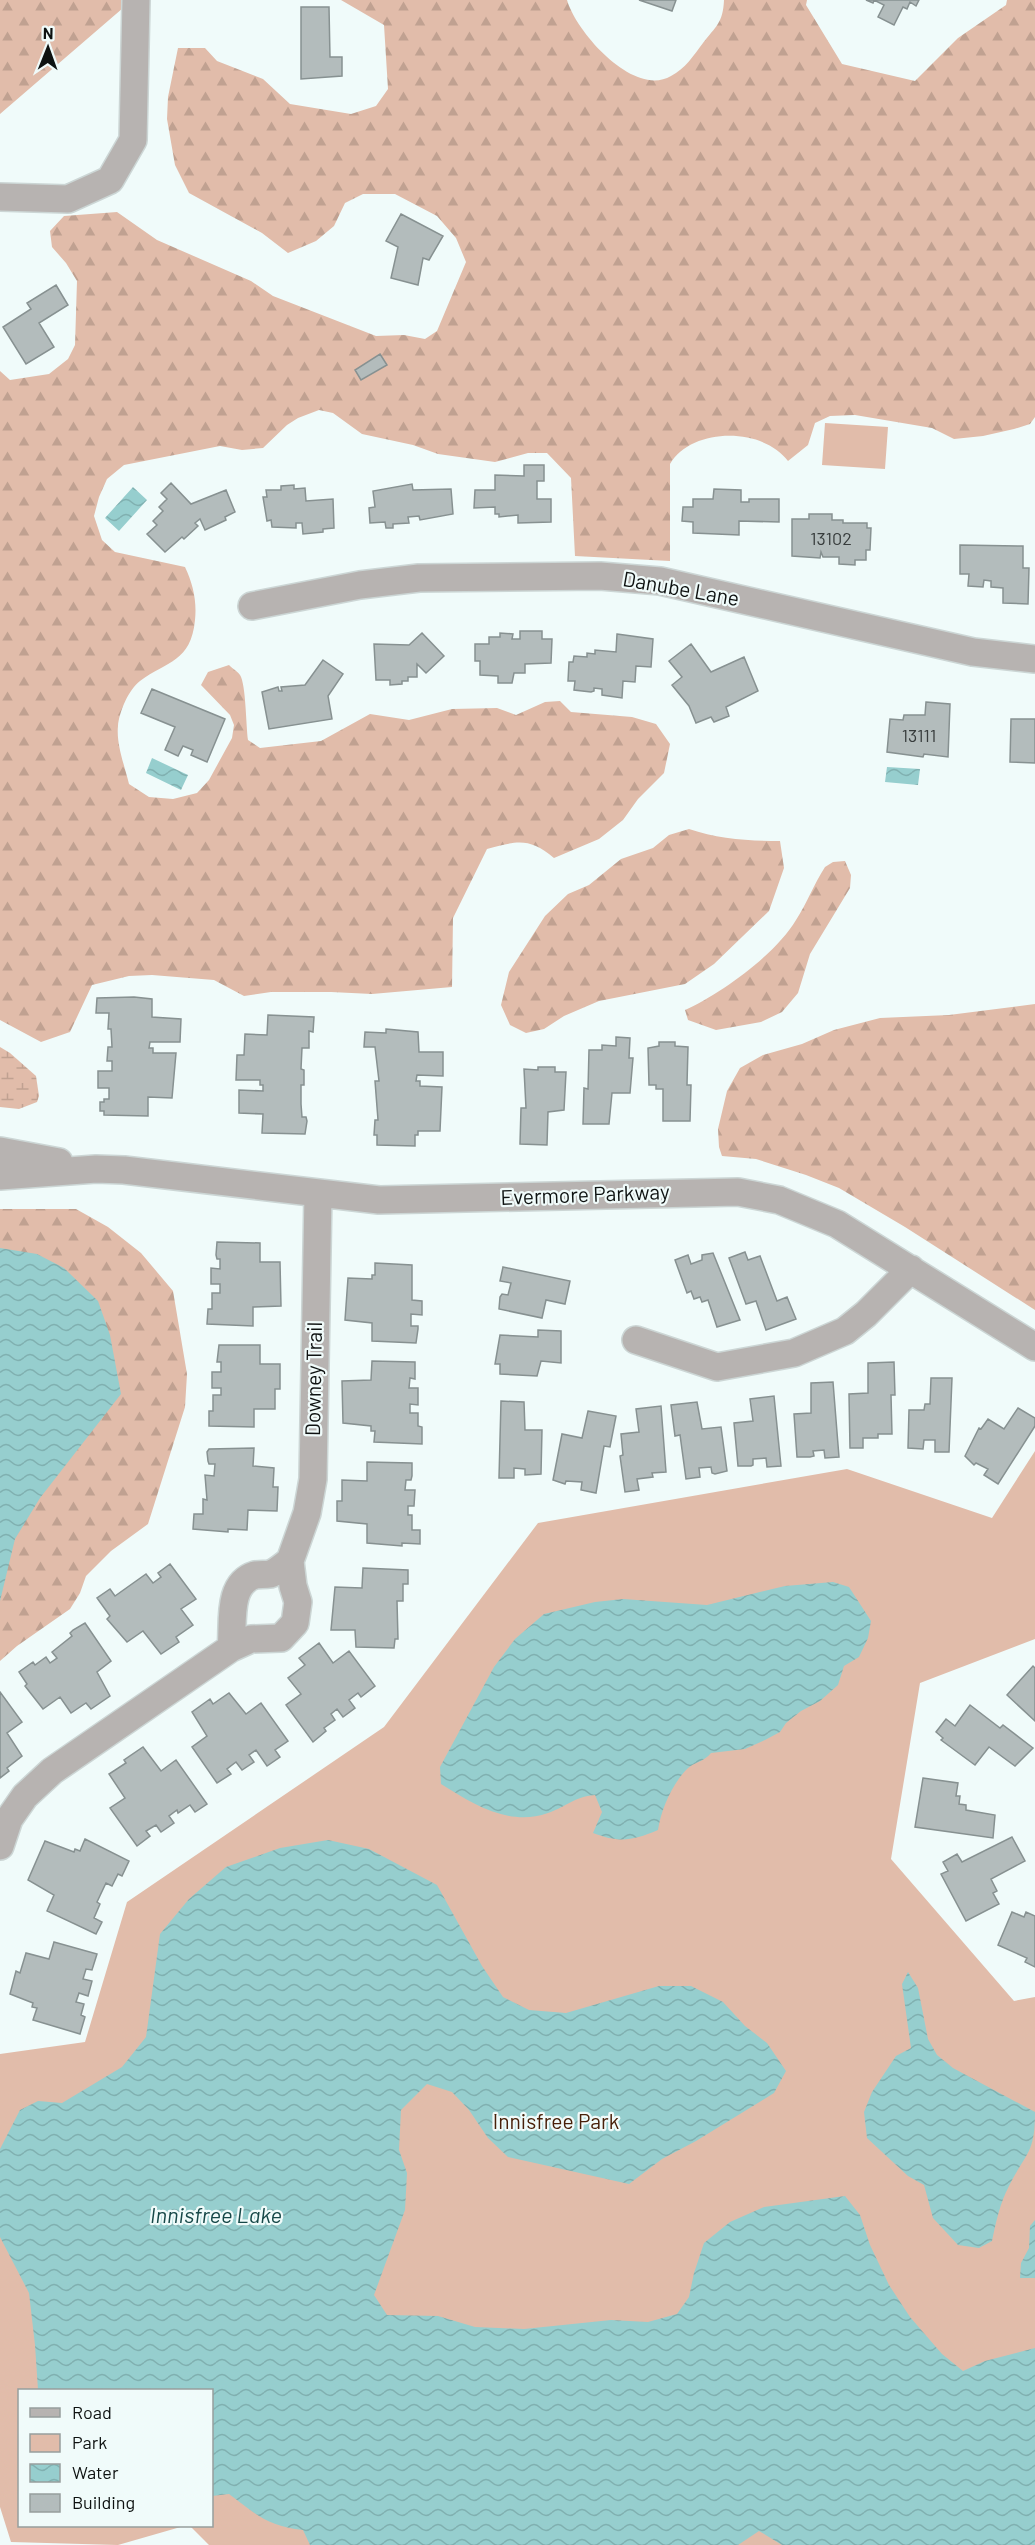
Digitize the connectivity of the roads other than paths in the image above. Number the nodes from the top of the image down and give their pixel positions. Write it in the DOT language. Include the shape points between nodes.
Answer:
graph roads {
  1 [pos="136,0"];
  2 [pos="0,198"];
  3 [pos="252,606"];
  4 [pos="1035,659"];
  5 [pos="0,1151"];
  6 [pos="96,1168"];
  7 [pos="0,1176"];
  8 [pos="318,1193"];
  9 [pos="911,1269"];
  10 [pos="636,1340"];
  11 [pos="1035,1347"];
  12 [pos="290,1561"];
  13 [pos="231,1648"];
  14 [pos="0,1846"];
  1 -- 2 [label="street" via="133,140 110,180 68,199"];
  3 -- 4 [label="street, Danube Lane" via="419,578 600,576 660,581 973,652"];
  5 -- 6 [label="street, Evermore Parkway"];
  6 -- 7 [label="street, Evermore Parkway"];
  6 -- 8 [label="street, Evermore Parkway"];
  8 -- 9 [label="street, Evermore Parkway" via="379,1200 738,1192 779,1200 818,1214"];
  8 -- 12 [label="street, Downey Trail" via="313,1479 307,1513"];
  9 -- 10 [label="street" via="845,1330 794,1353 717,1367"];
  9 -- 11 [label="street, Evermore Parkway"];
  12 -- 13 [label="street" via="271,1574 254,1575 238,1588"];
  12 -- 13 [label="street, Downey Trail" via="298,1602 295,1623 281,1638 251,1639"];
  13 -- 14 [label="street, Downey Trail" via="52,1771 25,1796 9,1819"];
}
